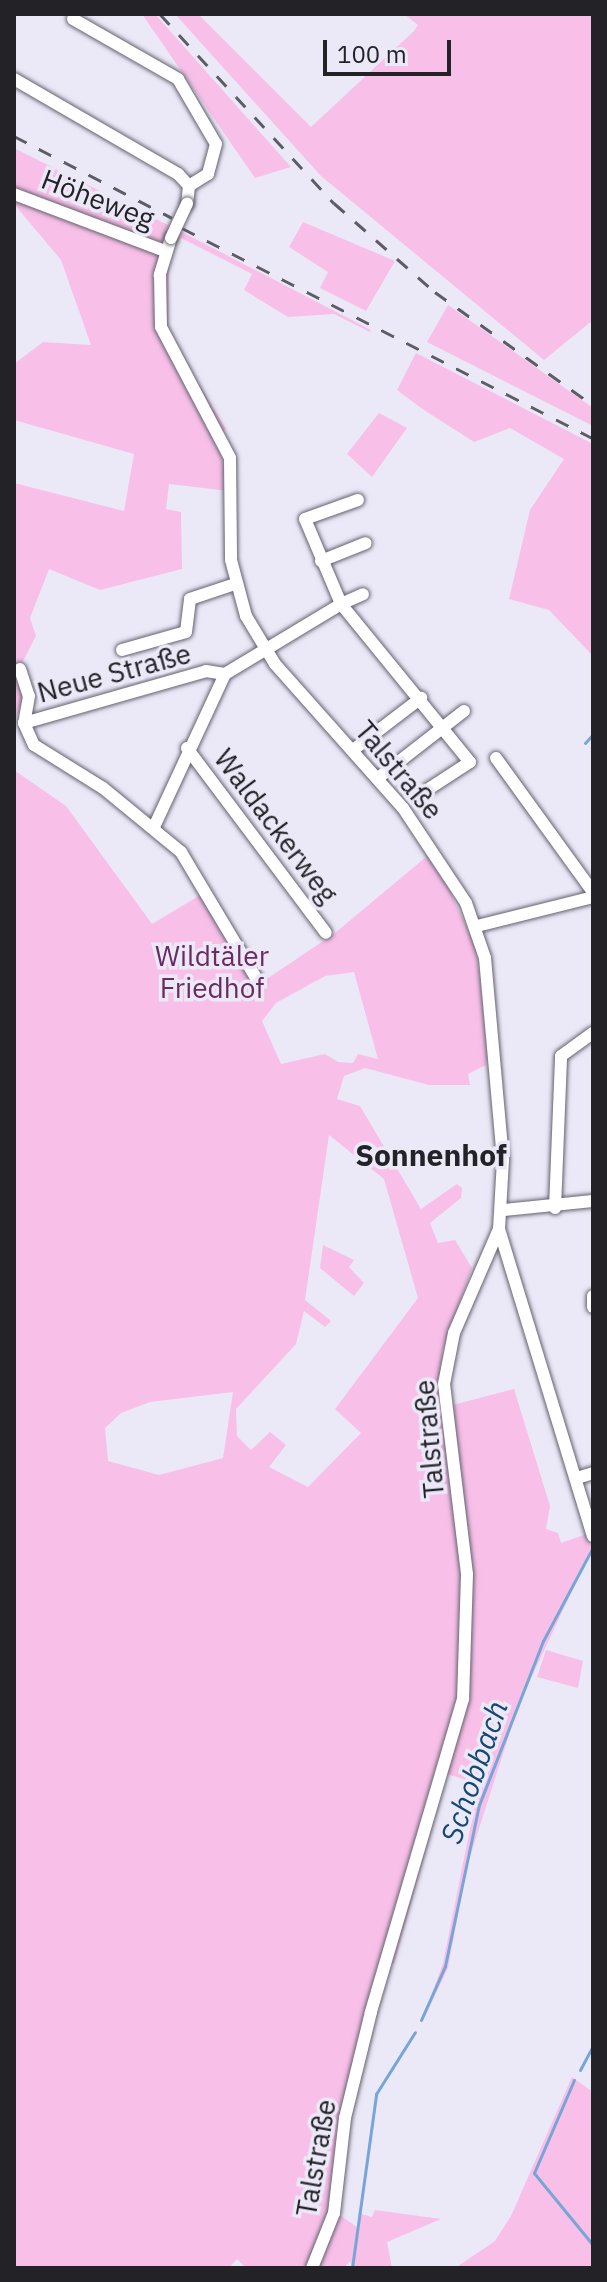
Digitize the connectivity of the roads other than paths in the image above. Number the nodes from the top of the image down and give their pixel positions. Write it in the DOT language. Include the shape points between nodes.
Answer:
graph roads {
  1 [pos="73,19"];
  2 [pos="14,79"];
  3 [pos="189,186"];
  4 [pos="14,194"];
  5 [pos="165,251"];
  6 [pos="358,500"];
  7 [pos="366,543"];
  8 [pos="322,562"];
  9 [pos="234,582"];
  10 [pos="363,594"];
  11 [pos="341,604"];
  12 [pos="263,649"];
  13 [pos="122,650"];
  14 [pos="20,669"];
  15 [pos="225,674"];
  16 [pos="421,698"];
  17 [pos="464,711"];
  18 [pos="24,723"];
  19 [pos="443,727"];
  20 [pos="187,748"];
  21 [pos="353,750"];
  22 [pos="496,758"];
  23 [pos="378,778"];
  24 [pos="424,792"];
  25 [pos="154,827"];
  26 [pos="593,895"];
  27 [pos="477,926"];
  28 [pos="326,933"];
  29 [pos="258,981"];
  30 [pos="593,1033"];
  31 [pos="593,1201"];
  32 [pos="555,1208"];
  33 [pos="504,1210"];
  34 [pos="499,1229"];
  35 [pos="593,1296"];
  36 [pos="593,1307"];
  37 [pos="593,1473"];
  38 [pos="577,1478"];
  39 [pos="593,1536"];
  40 [pos="312,2268"];
  1 -- 3 [label="street" via="178,79 216,144 208,174"];
  2 -- 3 [label="street"];
  3 -- 5 [label="street, bridge" via="187,204"];
  4 -- 5 [label="street, Höheweg"];
  5 -- 9 [label="street" via="158,297 165,343 230,458"];
  6 -- 8 [label="street" via="305,519"];
  7 -- 8 [label="street"];
  8 -- 11 [label="street"];
  9 -- 12 [label="street, Talstraße"];
  9 -- 13 [label="street" via="190,599 186,632"];
  10 -- 11 [label="street"];
  11 -- 12 [label="street"];
  11 -- 16 [label="street"];
  12 -- 15 [label="street"];
  12 -- 21 [label="street, Talstraße"];
  14 -- 18 [label="street, Neue Straße" via="29,696"];
  15 -- 18 [label="street, Neue Straße" via="206,671"];
  15 -- 20 [label="street"];
  16 -- 19 [label="street"];
  16 -- 21 [label="street"];
  17 -- 19 [label="street"];
  18 -- 25 [label="street" via="34,745"];
  19 -- 23 [label="street"];
  19 -- 24 [label="street" via="470,762"];
  20 -- 25 [label="street"];
  20 -- 28 [label="street, Waldackerweg"];
  21 -- 23 [label="street, Talstraße"];
  22 -- 26 [label="street"];
  23 -- 27 [label="street, Talstraße" via="439,856"];
  25 -- 29 [label="street" via="181,852"];
  26 -- 27 [label="street"];
  27 -- 33 [label="street, Talstraße" via="491,1005"];
  30 -- 32 [label="street" via="561,1056"];
  31 -- 32 [label="street"];
  32 -- 33 [label="street"];
  33 -- 34 [label="street, Talstraße"];
  34 -- 38 [label="street"];
  34 -- 40 [label="street, Talstraße" via="454,1333 444,1384 467,1574 463,1699 371,2012 345,2118 334,2213"];
  35 -- 36 [label="street"];
  37 -- 38 [label="street"];
  38 -- 39 [label="street"];
}
